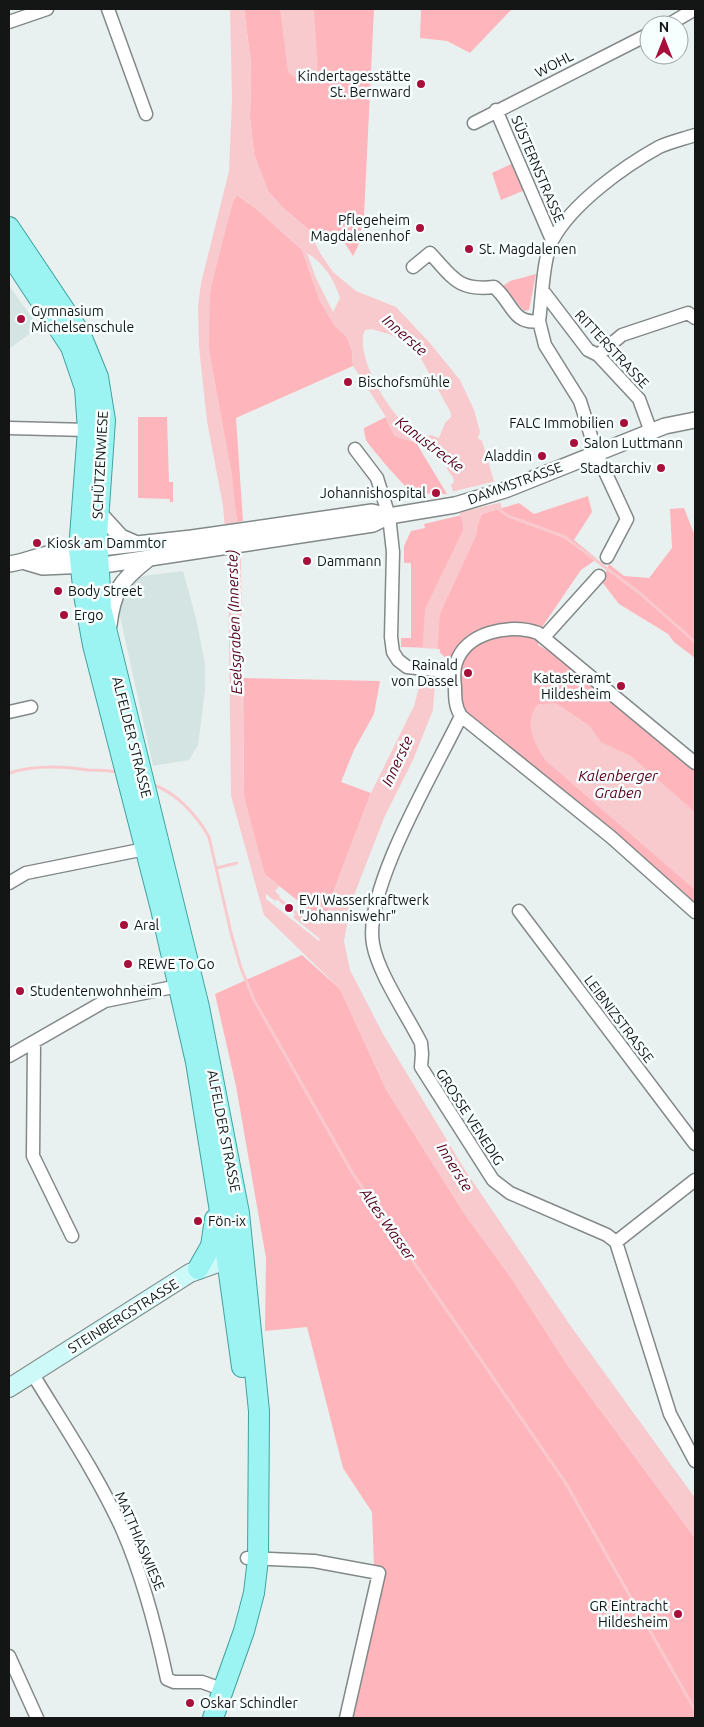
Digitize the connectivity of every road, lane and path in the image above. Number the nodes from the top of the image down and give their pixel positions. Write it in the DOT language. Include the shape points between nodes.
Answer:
graph roads {
  1 [pos="47,9"];
  2 [pos="108,9"];
  3 [pos="9,22"];
  4 [pos="639,39"];
  5 [pos="496,110"];
  6 [pos="146,114"];
  7 [pos="474,123"];
  8 [pos="695,135"];
  9 [pos="9,227"];
  10 [pos="552,240"];
  11 [pos="9,253"];
  12 [pos="413,267"];
  13 [pos="543,292"];
  14 [pos="695,318"];
  15 [pos="539,322"];
  16 [pos="598,355"];
  17 [pos="695,420"];
  18 [pos="9,428"];
  19 [pos="88,430"];
  20 [pos="651,432"];
  21 [pos="355,449"];
  22 [pos="596,452"];
  23 [pos="98,512"];
  24 [pos="388,516"];
  25 [pos="211,543"];
  26 [pos="139,545"];
  27 [pos="88,557"];
  28 [pos="608,557"];
  29 [pos="148,559"];
  30 [pos="9,564"];
  31 [pos="599,576"];
  32 [pos="107,637"];
  33 [pos="544,637"];
  34 [pos="450,671"];
  35 [pos="31,707"];
  36 [pos="9,712"];
  37 [pos="461,716"];
  38 [pos="695,763"];
  39 [pos="134,777"];
  40 [pos="145,849"];
  41 [pos="9,883"];
  42 [pos="519,911"];
  43 [pos="695,912"];
  44 [pos="178,986"];
  45 [pos="34,1042"];
  46 [pos="9,1056"];
  47 [pos="695,1144"];
  48 [pos="695,1180"];
  49 [pos="217,1195"];
  50 [pos="72,1236"];
  51 [pos="616,1242"];
  52 [pos="235,1259"];
  53 [pos="198,1269"];
  54 [pos="32,1373"];
  55 [pos="9,1388"];
  56 [pos="695,1461"];
  57 [pos="252,1559"];
  58 [pos="9,1656"];
  59 [pos="219,1688"];
  60 [pos="37,1718"];
  61 [pos="201,1718"];
  62 [pos="214,1718"];
  63 [pos="346,1718"];
  1 -- 3 [label="street"];
  2 -- 6 [label="street"];
  4 -- 5 [label="street, WOHL"];
  5 -- 7 [label="street, WOHL"];
  5 -- 10 [label="street, SÜSTERNSTRASSE"];
  8 -- 10 [label="street" via="661,146 623,169 588,198"];
  9 -- 23 [label="main road, SCHÜTZENWIESE" via="80,333 94,365 105,420"];
  10 -- 13 [label="street"];
  11 -- 19 [label="main road, SCHÜTZENWIESE" via="71,347 85,388"];
  12 -- 15 [label="street" via="430,253 457,283 478,289 494,288 521,320"];
  13 -- 15 [label="street"];
  13 -- 16 [label="street, RITTERSTRASSE" via="588,350"];
  14 -- 16 [label="street" via="688,313 622,335"];
  15 -- 22 [label="street" via="545,345 580,401"];
  16 -- 20 [label="street, RITTERSTRASSE" via="639,399"];
  17 -- 20 [label="street, DAMMSTRASSE"];
  18 -- 19 [label="street"];
  19 -- 27 [label="main road, SCHÜTZENWIESE"];
  20 -- 22 [label="street, DAMMSTRASSE"];
  21 -- 24 [label="street" via="377,478"];
  22 -- 24 [label="street, DAMMSTRASSE" via="500,492 455,505"];
  22 -- 28 [label="street" via="627,519"];
  23 -- 26 [label="street" via="125,541"];
  23 -- 27 [label="main road, SCHÜTZENWIESE"];
  24 -- 25 [label="street, DAMMSTRASSE" via="373,524"];
  24 -- 34 [label="street" via="393,552 392,648 398,660 410,668"];
  25 -- 26 [label="street"];
  25 -- 29 [label="street"];
  26 -- 27 [label="street"];
  27 -- 29 [label="street"];
  27 -- 30 [label="street" via="43,567 26,562"];
  27 -- 32 [label="main road, ALFELDER STRASSE"];
  27 -- 39 [label="main road, ALFELDER STRASSE" via="93,642"];
  29 -- 32 [label="street" via="117,589 111,605"];
  31 -- 33 [label="street"];
  32 -- 39 [label="main road, ALFELDER STRASSE"];
  33 -- 34 [label="street" via="526,630 486,634 464,648"];
  33 -- 38 [label="street"];
  34 -- 37 [label="street"];
  35 -- 36 [label="street"];
  37 -- 43 [label="street" via="610,837"];
  37 -- 51 [label="street, GROSSE VENEDIG" via="392,856 372,921 375,952 421,1043 421,1067 493,1180 510,1193 607,1235"];
  39 -- 40 [label="main road, ALFELDER STRASSE"];
  39 -- 52 [label="main road, ALFELDER STRASSE" via="199,1007 239,1213"];
  40 -- 41 [label="street" via="26,873"];
  40 -- 44 [label="main road, ALFELDER STRASSE"];
  42 -- 47 [label="street, LEIBNIZSTRASSE"];
  44 -- 45 [label="street" via="105,1001"];
  44 -- 49 [label="main road, ALFELDER STRASSE" via="199,1082"];
  45 -- 46 [label="street"];
  45 -- 50 [label="street" via="33,1156"];
  48 -- 51 [label="street"];
  49 -- 52 [label="main road, ALFELDER STRASSE"];
  49 -- 53 [label="main road" via="214,1238"];
  51 -- 56 [label="street" via="670,1414"];
  52 -- 53 [label="main road, STEINBERGSTRASSE"];
  52 -- 57 [label="main road, ALFELDER STRASSE" via="259,1411"];
  53 -- 54 [label="main road, STEINBERGSTRASSE"];
  54 -- 55 [label="main road, STEINBERGSTRASSE"];
  54 -- 59 [label="street, MATTHIASWIESE" via="103,1491 122,1529 147,1596 167,1679 202,1682"];
  57 -- 59 [label="main road, ALFELDER STRASSE"];
  57 -- 63 [label="street" via="314,1561 379,1573"];
  58 -- 60 [label="street"];
  59 -- 61 [label="main road, ALFELDER STRASSE"];
  59 -- 62 [label="main road, ALFELDER STRASSE"];
}
